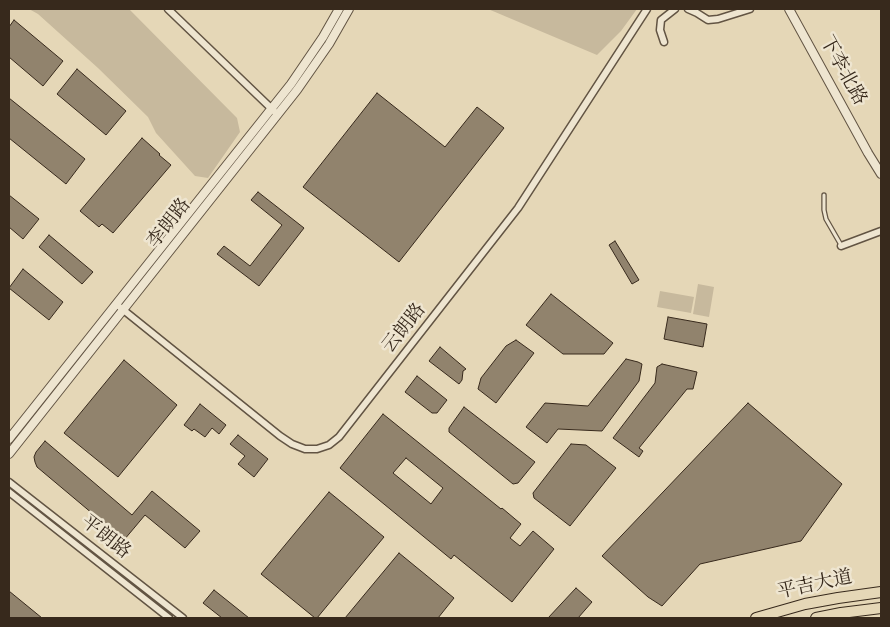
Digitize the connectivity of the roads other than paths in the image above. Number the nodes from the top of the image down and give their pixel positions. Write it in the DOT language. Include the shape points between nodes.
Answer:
graph roads {
  1 [pos="168,9"];
  2 [pos="339,9"];
  3 [pos="349,9"];
  4 [pos="647,9"];
  5 [pos="675,9"];
  6 [pos="688,9"];
  7 [pos="750,9"];
  8 [pos="789,9"];
  9 [pos="664,42"];
  10 [pos="275,111"];
  11 [pos="881,174"];
  12 [pos="824,195"];
  13 [pos="881,231"];
  14 [pos="841,246"];
  15 [pos="116,304"];
  16 [pos="123,310"];
  17 [pos="9,439"];
  18 [pos="9,454"];
  19 [pos="9,482"];
  20 [pos="9,492"];
  21 [pos="881,592"];
  22 [pos="881,608"];
  23 [pos="169,618"];
  24 [pos="183,618"];
  25 [pos="756,618"];
  26 [pos="816,618"];
  1 -- 10 [label="street"];
  2 -- 10 [label="street, 李朗路"];
  3 -- 10 [label="street, 李朗路" via="314,67"];
  4 -- 16 [label="street, 云朗路" via="518,208 339,437 329,445 305,449 292,444"];
  5 -- 9 [label="street" via="661,20"];
  6 -- 7 [label="street" via="708,20"];
  8 -- 11 [label="street, 下李北路"];
  10 -- 15 [label="street, 李朗路"];
  10 -- 16 [label="street, 李朗路"];
  12 -- 14 [label="lane" via="826,219"];
  13 -- 14 [label="street"];
  15 -- 16 [label="street, 云朗路"];
  15 -- 17 [label="street, 李朗路"];
  16 -- 18 [label="street, 李朗路"];
  19 -- 24 [label="street, 平朗路"];
  20 -- 23 [label="street, 平朗路"];
  21 -- 25 [label="main road, 平吉大道" via="805,604"];
  22 -- 26 [label="main road, 平吉大道"];
}
